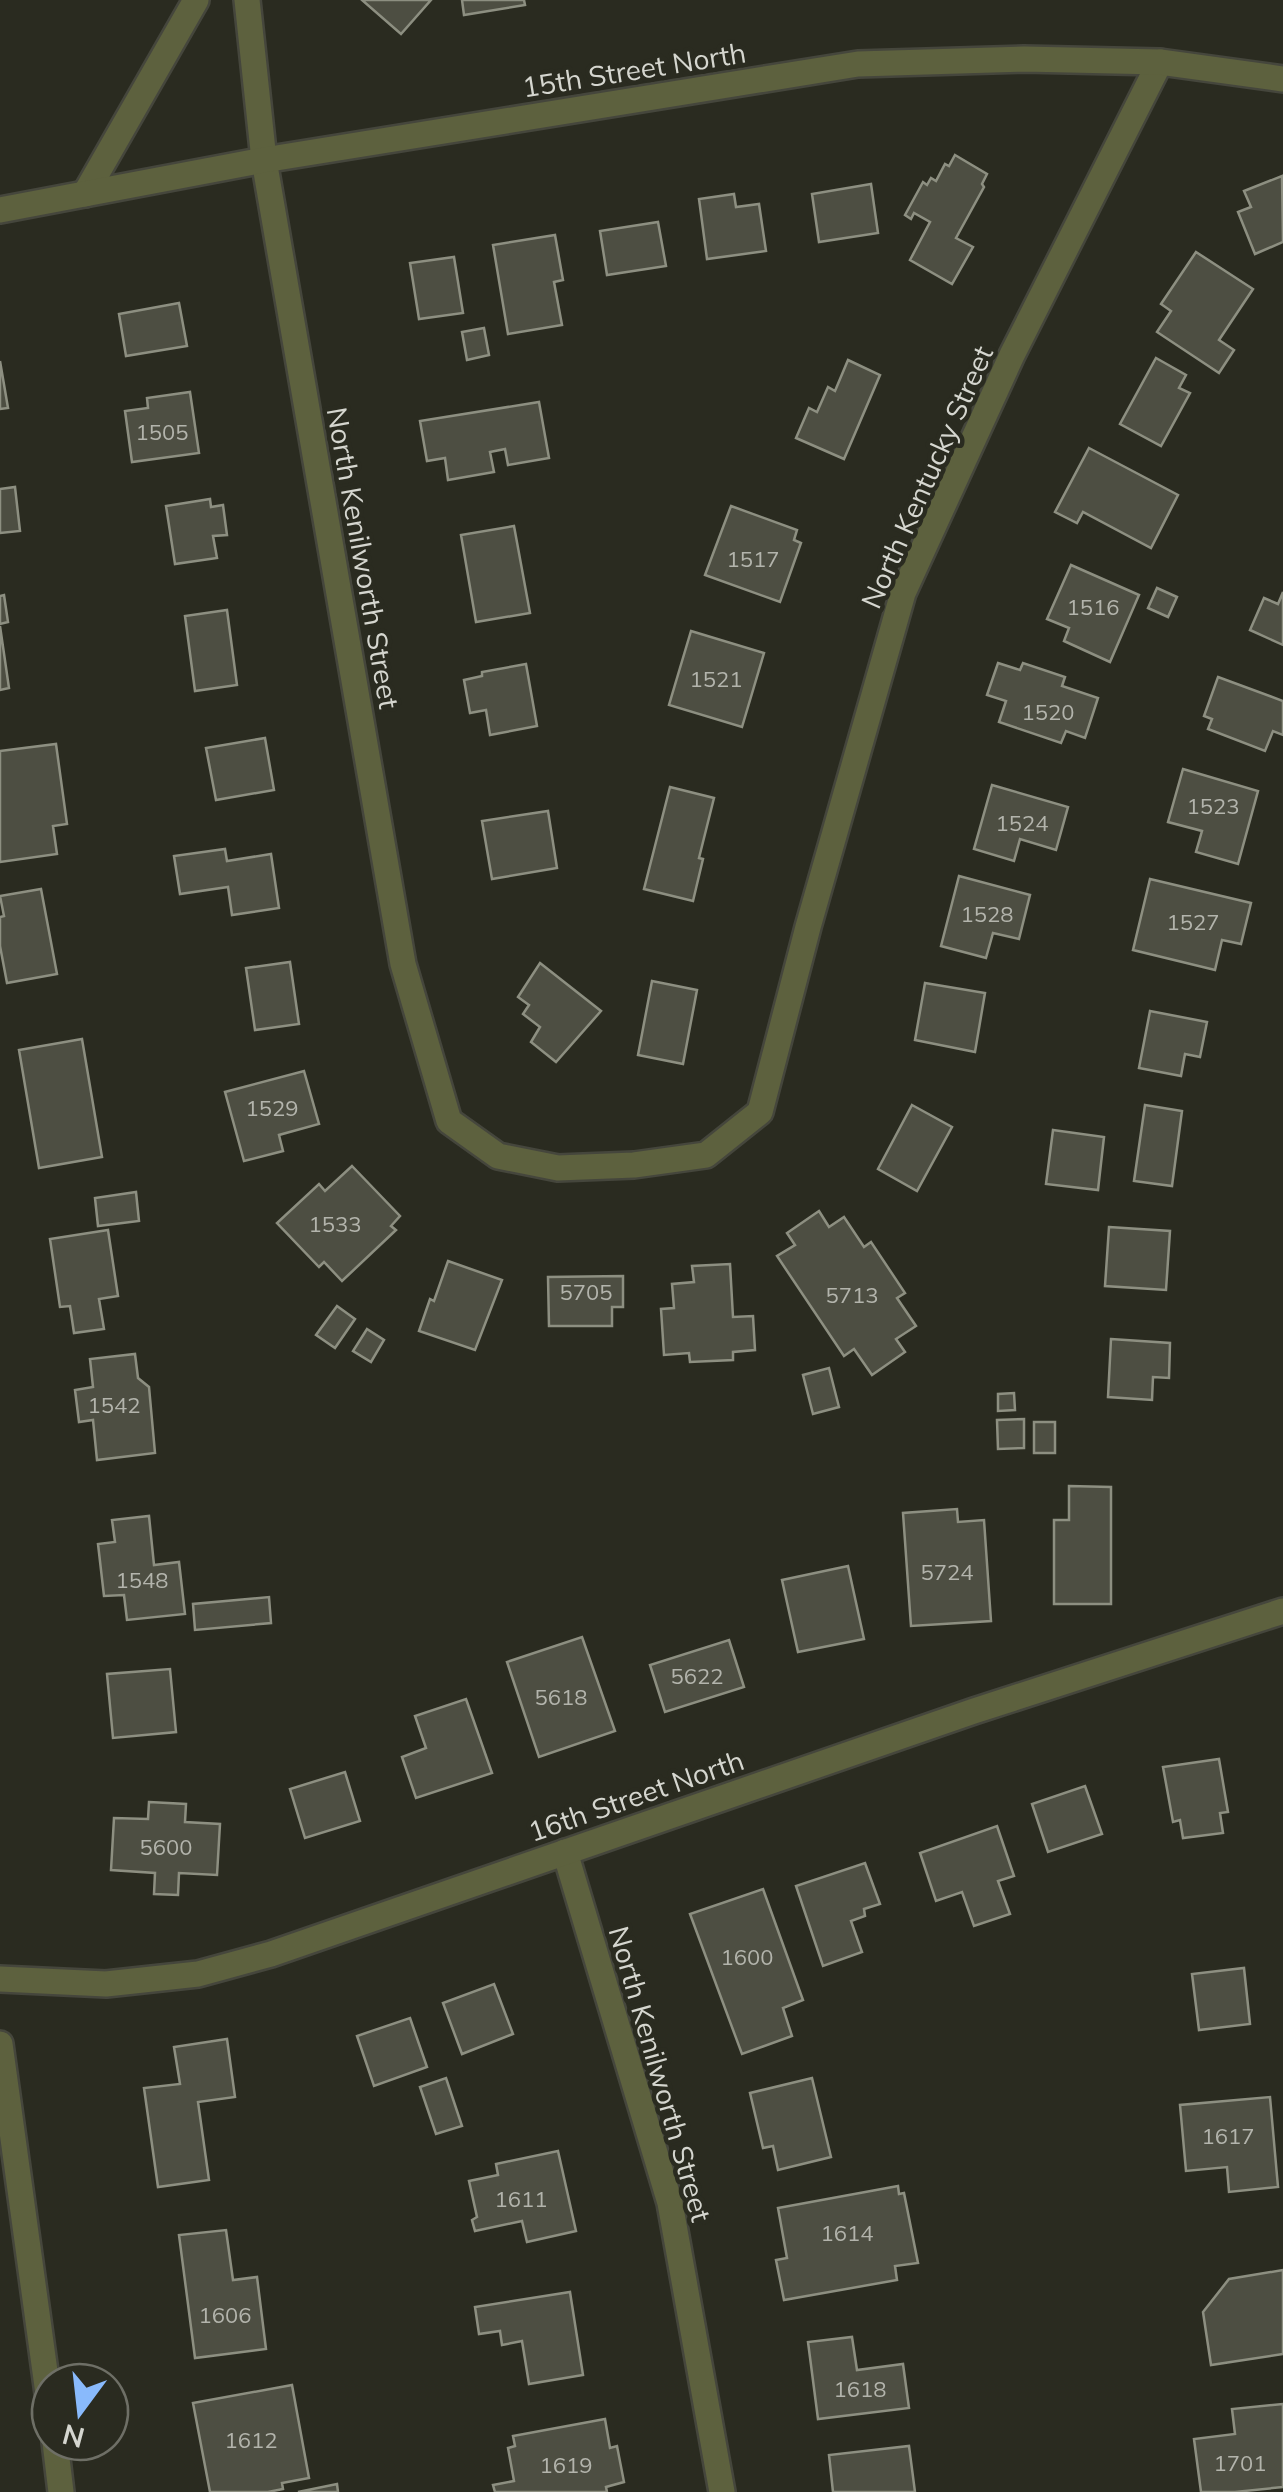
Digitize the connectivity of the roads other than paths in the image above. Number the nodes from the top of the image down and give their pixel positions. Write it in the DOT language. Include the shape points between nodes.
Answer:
graph roads {
  1 [pos="196,0"];
  2 [pos="246,0"];
  3 [pos="1160,62"];
  4 [pos="1283,78"];
  5 [pos="264,160"];
  6 [pos="85,194"];
  7 [pos="0,210"];
  8 [pos="449,1121"];
  9 [pos="1283,1612"];
  10 [pos="565,1852"];
  11 [pos="0,1979"];
  12 [pos="0,2044"];
  13 [pos="44,2362"];
  14 [pos="58,2462"];
  15 [pos="62,2492"];
  16 [pos="722,2492"];
  1 -- 6 [label="street"];
  2 -- 5 [label="street, North Kenilworth Street"];
  3 -- 4 [label="street, 15th Street North"];
  3 -- 5 [label="street, 15th Street North" via="858,64"];
  3 -- 8 [label="street, North Kentucky Street" via="1012,354 903,593 760,1112 706,1155 634,1166 558,1168 498,1156"];
  5 -- 6 [label="street, 15th Street North"];
  5 -- 8 [label="street, North Kenilworth Street" via="402,964"];
  6 -- 7 [label="street, 15th Street North"];
  9 -- 10 [label="street, 16th Street North"];
  10 -- 11 [label="street, 16th Street North" via="198,1974 106,1984"];
  10 -- 16 [label="street, North Kenilworth Street" via="670,2203"];
  12 -- 13 [label="street"];
  14 -- 15 [label="street"];
}
